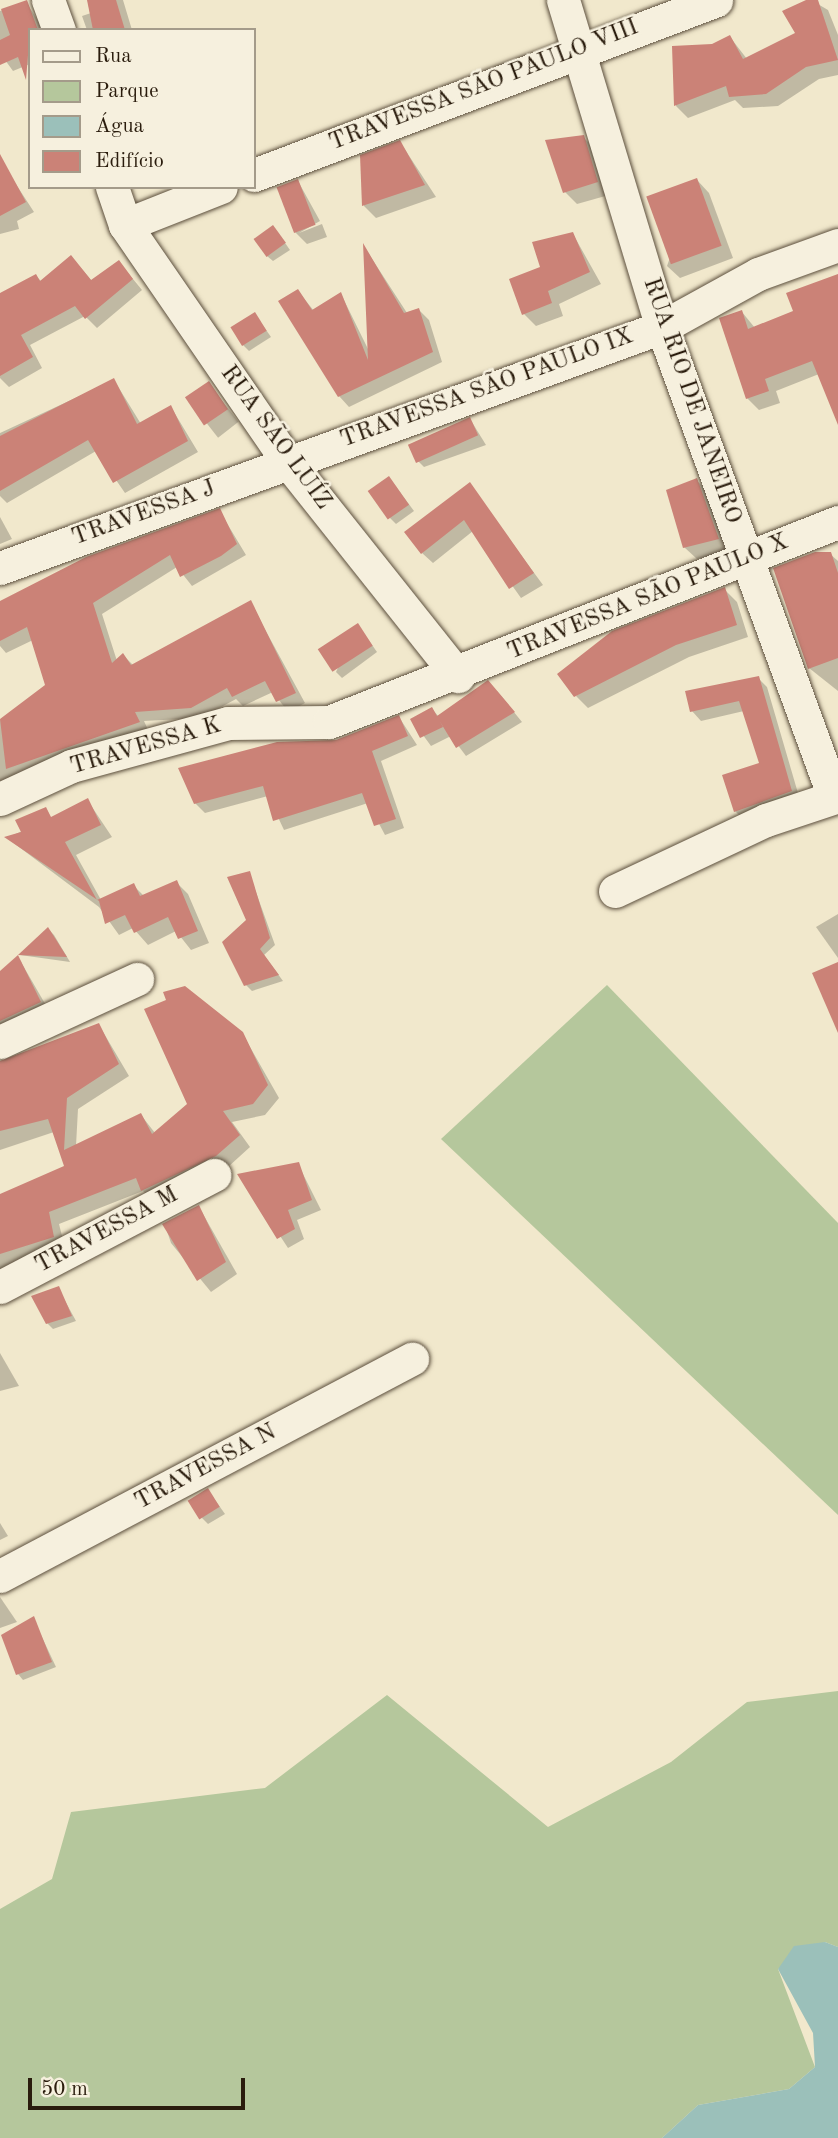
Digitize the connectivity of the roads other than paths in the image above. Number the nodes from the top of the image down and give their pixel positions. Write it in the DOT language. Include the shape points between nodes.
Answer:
graph roads {
  1 [pos="48,0"];
  2 [pos="563,0"];
  3 [pos="716,0"];
  4 [pos="58,28"];
  5 [pos="579,48"];
  6 [pos="256,173"];
  7 [pos="113,189"];
  8 [pos="216,189"];
  9 [pos="125,225"];
  10 [pos="838,245"];
  11 [pos="662,327"];
  12 [pos="287,461"];
  13 [pos="838,522"];
  14 [pos="745,555"];
  15 [pos="0,568"];
  16 [pos="458,676"];
  17 [pos="836,797"];
  18 [pos="0,799"];
  19 [pos="615,891"];
  20 [pos="137,979"];
  21 [pos="0,1042"];
  22 [pos="214,1175"];
  23 [pos="0,1287"];
  24 [pos="412,1359"];
  25 [pos="0,1576"];
  1 -- 4 [label="street"];
  2 -- 5 [label="street, RUA RIO DE JANEIRO"];
  3 -- 5 [label="street, TRAVESSA SÃO PAULO VIII"];
  5 -- 6 [label="street, TRAVESSA SÃO PAULO VIII"];
  5 -- 11 [label="street, RUA RIO DE JANEIRO"];
  7 -- 9 [label="street, RUA SÃO LUÍZ"];
  8 -- 9 [label="street"];
  9 -- 12 [label="street, RUA SÃO LUÍZ"];
  10 -- 11 [label="street, TRAVESSA SÃO PAULO IX" via="758,274"];
  11 -- 12 [label="street, TRAVESSA SÃO PAULO IX"];
  11 -- 14 [label="street, RUA RIO DE JANEIRO"];
  12 -- 15 [label="street, TRAVESSA J"];
  12 -- 16 [label="street, RUA SÃO LUÍZ"];
  13 -- 14 [label="street, TRAVESSA SÃO PAULO X"];
  14 -- 16 [label="street, TRAVESSA SÃO PAULO X"];
  14 -- 17 [label="street, RUA RIO DE JANEIRO"];
  16 -- 18 [label="street, TRAVESSA K" via="330,722 229,723 71,766"];
  17 -- 19 [label="street" via="765,820"];
  20 -- 21 [label="street"];
  22 -- 23 [label="street, TRAVESSA M"];
  24 -- 25 [label="street, TRAVESSA N"];
}
